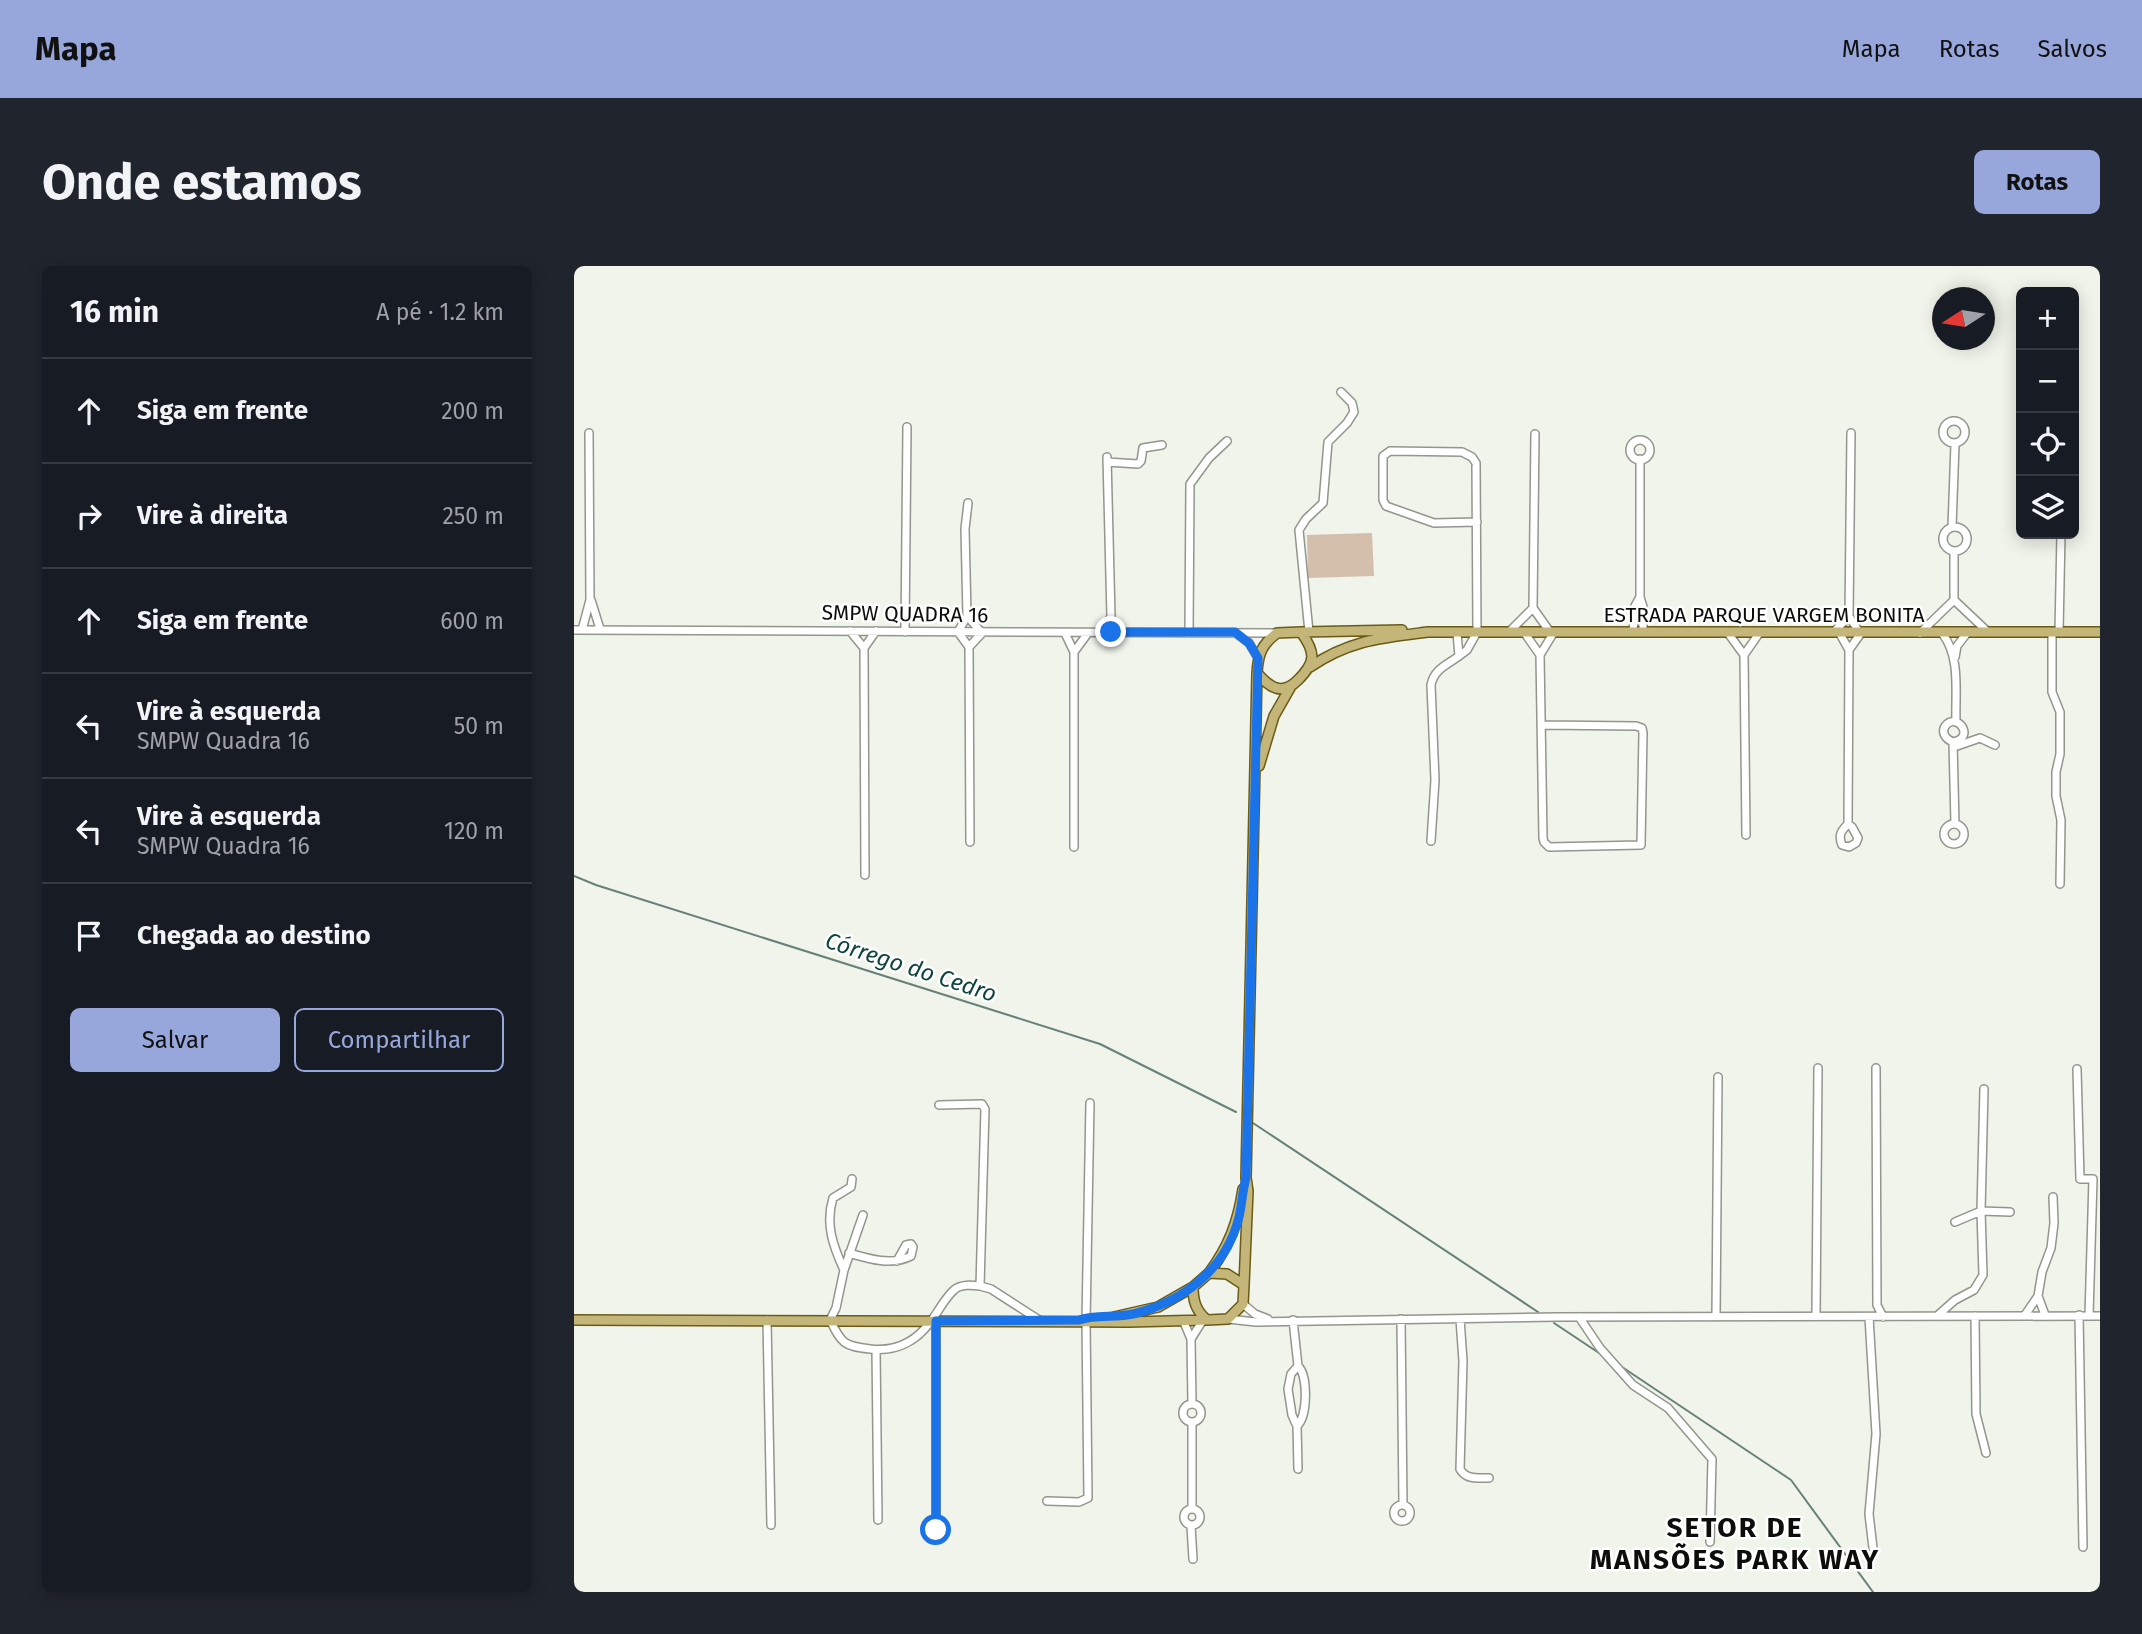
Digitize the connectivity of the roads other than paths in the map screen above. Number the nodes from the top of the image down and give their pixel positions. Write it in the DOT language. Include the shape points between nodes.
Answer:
graph roads {
  1 [pos="1341,392"];
  2 [pos="906,427"];
  3 [pos="589,433"];
  4 [pos="1852,433"];
  5 [pos="1535,434"];
  6 [pos="1227,440"];
  7 [pos="1955,444"];
  8 [pos="1162,445"];
  9 [pos="1640,459"];
  10 [pos="968,503"];
  11 [pos="1477,522"];
  12 [pos="1952,527"];
  13 [pos="2062,539"];
  14 [pos="1954,551"];
  15 [pos="590,600"];
  16 [pos="1954,600"];
  17 [pos="1533,608"];
  18 [pos="967,616"];
  19 [pos="1849,616"];
  20 [pos="1111,617"];
  21 [pos="578,629"];
  22 [pos="600,629"];
  23 [pos="850,631"];
  24 [pos="876,632"];
  25 [pos="905,632"];
  26 [pos="958,632"];
  27 [pos="1101,632"];
  28 [pos="1128,632"];
  29 [pos="1235,632"];
  30 [pos="1305,632"];
  31 [pos="1428,632"];
  32 [pos="1477,632"];
  33 [pos="1509,632"];
  34 [pos="1524,632"];
  35 [pos="1552,632"];
  36 [pos="1638,632"];
  37 [pos="1760,632"];
  38 [pos="1837,632"];
  39 [pos="1860,632"];
  40 [pos="1942,632"];
  41 [pos="1988,632"];
  42 [pos="2056,632"];
  43 [pos="2100,632"];
  44 [pos="982,633"];
  45 [pos="1065,633"];
  46 [pos="1088,633"];
  47 [pos="1189,633"];
  48 [pos="1277,633"];
  49 [pos="1457,633"];
  50 [pos="1728,633"];
  51 [pos="1920,633"];
  52 [pos="1967,633"];
  53 [pos="969,647"];
  54 [pos="864,648"];
  55 [pos="1849,650"];
  56 [pos="1074,652"];
  57 [pos="1540,655"];
  58 [pos="1744,655"];
  59 [pos="1459,656"];
  60 [pos="1258,658"];
  61 [pos="1954,661"];
  62 [pos="1310,667"];
  63 [pos="1257,673"];
  64 [pos="1290,688"];
  65 [pos="1956,722"];
  66 [pos="1541,725"];
  67 [pos="1953,745"];
  68 [pos="1995,745"];
  69 [pos="1255,784"];
  70 [pos="1848,824"];
  71 [pos="1955,824"];
  72 [pos="1746,835"];
  73 [pos="1431,841"];
  74 [pos="970,842"];
  75 [pos="1074,847"];
  76 [pos="865,874"];
  77 [pos="2060,884"];
  78 [pos="1876,1068"];
  79 [pos="1818,1069"];
  80 [pos="2077,1069"];
  81 [pos="1718,1077"];
  82 [pos="1983,1088"];
  83 [pos="1090,1103"];
  84 [pos="939,1105"];
  85 [pos="1246,1178"];
  86 [pos="852,1180"];
  87 [pos="2053,1197"];
  88 [pos="1981,1211"];
  89 [pos="2010,1212"];
  90 [pos="863,1215"];
  91 [pos="1955,1222"];
  92 [pos="849,1253"];
  93 [pos="897,1261"];
  94 [pos="844,1270"];
  95 [pos="1209,1273"];
  96 [pos="1244,1285"];
  97 [pos="979,1286"];
  98 [pos="1193,1287"];
  99 [pos="2038,1296"];
  100 [pos="1243,1304"];
  101 [pos="1877,1305"];
  102 [pos="2025,1315"];
  103 [pos="2045,1315"];
  104 [pos="2079,1315"];
  105 [pos="2089,1315"];
  106 [pos="1716,1316"];
  107 [pos="1816,1316"];
  108 [pos="1937,1316"];
  109 [pos="1975,1316"];
  110 [pos="2100,1316"];
  111 [pos="1579,1317"];
  112 [pos="1868,1317"];
  113 [pos="1883,1317"];
  114 [pos="1401,1319"];
  115 [pos="1460,1319"];
  116 [pos="574,1320"];
  117 [pos="767,1320"];
  118 [pos="830,1320"];
  119 [pos="1039,1320"];
  120 [pos="1083,1320"];
  121 [pos="1183,1320"];
  122 [pos="1205,1320"];
  123 [pos="1228,1320"];
  124 [pos="1272,1320"];
  125 [pos="1293,1320"];
  126 [pos="934,1321"];
  127 [pos="1191,1339"];
  128 [pos="876,1350"];
  129 [pos="1297,1366"];
  130 [pos="1192,1404"];
  131 [pos="1192,1422"];
  132 [pos="1297,1426"];
  133 [pos="1986,1453"];
  134 [pos="1298,1469"];
  135 [pos="1489,1478"];
  136 [pos="1047,1501"];
  137 [pos="1403,1505"];
  138 [pos="878,1520"];
  139 [pos="771,1525"];
  140 [pos="936,1530"];
  141 [pos="1710,1542"];
  142 [pos="2083,1547"];
  143 [pos="1873,1548"];
  144 [pos="1193,1559"];
  1 -- 30 [label="street" via="1354,412 1328,442 1323,503 1299,530"];
  2 -- 25 [label="street"];
  3 -- 15 [label="street"];
  4 -- 19 [label="street"];
  5 -- 17 [label="street"];
  6 -- 47 [label="street" via="1190,484"];
  7 -- 12 [label="street"];
  8 -- 20 [label="street" via="1143,448 1138,464 1107,460"];
  9 -- 36 [label="street" via="1643,607"];
  10 -- 18 [label="street"];
  11 -- 11 [label="street" via="1476,463 1470,455 1390,451 1383,456 1386,506 1434,523"];
  11 -- 32 [label="street"];
  12 -- 14 [label="street" via="1943,537 1944,544"];
  12 -- 14 [label="street" via="1967,538 1961,550"];
  13 -- 42 [label="street"];
  14 -- 16 [label="street"];
  15 -- 21 [label="street"];
  15 -- 22 [label="street"];
  16 -- 41 [label="street"];
  16 -- 51 [label="street"];
  17 -- 33 [label="street"];
  17 -- 35 [label="street"];
  18 -- 26 [label="street"];
  18 -- 44 [label="street"];
  19 -- 38 [label="street"];
  19 -- 39 [label="street"];
  20 -- 27 [label="street"];
  20 -- 28 [label="street"];
  21 -- 22 [label="street, SMPW QUADRA 16"];
  22 -- 23 [label="street, SMPW QUADRA 16"];
  23 -- 24 [label="street, SMPW QUADRA 16"];
  23 -- 54 [label="street"];
  24 -- 25 [label="street, SMPW QUADRA 16"];
  24 -- 54 [label="street"];
  25 -- 26 [label="street, SMPW QUADRA 16"];
  26 -- 44 [label="street, SMPW QUADRA 16"];
  26 -- 53 [label="street"];
  27 -- 28 [label="street, SMPW QUADRA 16"];
  27 -- 46 [label="street, SMPW QUADRA 16"];
  28 -- 47 [label="street, SMPW QUADRA 16"];
  29 -- 47 [label="street, SMPW QUADRA 16"];
  29 -- 48 [label="street, SMPW QUADRA 16"];
  29 -- 60 [label="street"];
  30 -- 31 [label="main road, ESTRADA PARQUE VARGEM BONITA"];
  30 -- 48 [label="main road"];
  30 -- 62 [label="main road" via="1311,649"];
  31 -- 49 [label="main road, ESTRADA PARQUE VARGEM BONITA"];
  31 -- 62 [label="main road, ESTRADA PARQUE VARGEM BONITA" via="1366,640 1336,650"];
  32 -- 33 [label="main road, ESTRADA PARQUE VARGEM BONITA"];
  32 -- 49 [label="main road, ESTRADA PARQUE VARGEM BONITA"];
  32 -- 59 [label="street"];
  33 -- 34 [label="main road, ESTRADA PARQUE VARGEM BONITA"];
  34 -- 35 [label="main road, ESTRADA PARQUE VARGEM BONITA"];
  34 -- 57 [label="street"];
  35 -- 36 [label="main road, ESTRADA PARQUE VARGEM BONITA"];
  35 -- 57 [label="street"];
  36 -- 50 [label="main road, ESTRADA PARQUE VARGEM BONITA"];
  37 -- 38 [label="main road, ESTRADA PARQUE VARGEM BONITA"];
  37 -- 50 [label="main road, ESTRADA PARQUE VARGEM BONITA"];
  37 -- 58 [label="street"];
  38 -- 39 [label="main road, ESTRADA PARQUE VARGEM BONITA"];
  38 -- 55 [label="street"];
  39 -- 51 [label="main road, ESTRADA PARQUE VARGEM BONITA"];
  39 -- 55 [label="street"];
  40 -- 51 [label="main road, ESTRADA PARQUE VARGEM BONITA"];
  40 -- 52 [label="main road, ESTRADA PARQUE VARGEM BONITA"];
  40 -- 61 [label="street"];
  41 -- 42 [label="main road, ESTRADA PARQUE VARGEM BONITA"];
  41 -- 52 [label="main road, ESTRADA PARQUE VARGEM BONITA"];
  42 -- 43 [label="main road, ESTRADA PARQUE VARGEM BONITA"];
  42 -- 77 [label="street" via="2052,692 2060,712 2056,772 2056,803 2062,820"];
  44 -- 45 [label="street, SMPW QUADRA 16"];
  44 -- 53 [label="street"];
  45 -- 46 [label="street, SMPW QUADRA 16"];
  45 -- 56 [label="street"];
  46 -- 56 [label="street"];
  48 -- 60 [label="main road"];
  49 -- 59 [label="street"];
  50 -- 58 [label="street"];
  52 -- 61 [label="street" via="1957,646"];
  53 -- 74 [label="street"];
  54 -- 76 [label="street"];
  55 -- 70 [label="street"];
  56 -- 75 [label="street"];
  57 -- 66 [label="street"];
  58 -- 72 [label="street"];
  59 -- 73 [label="street" via="1432,676 1435,780"];
  60 -- 63 [label="main road"];
  61 -- 65 [label="street"];
  62 -- 64 [label="main road"];
  63 -- 64 [label="main road" via="1272,687"];
  63 -- 69 [label="main road"];
  64 -- 69 [label="main road" via="1274,716"];
  65 -- 67 [label="street" via="1964,730"];
  65 -- 67 [label="street" via="1950,722 1944,733"];
  66 -- 66 [label="street" via="1545,844 1641,845 1642,729"];
  67 -- 68 [label="street" via="1980,738"];
  67 -- 71 [label="street"];
  69 -- 85 [label="main road"];
  78 -- 101 [label="street"];
  79 -- 107 [label="street"];
  80 -- 105 [label="street" via="2080,1179 2093,1180"];
  81 -- 106 [label="street"];
  82 -- 88 [label="street"];
  83 -- 120 [label="street"];
  84 -- 97 [label="street" via="974,1103 985,1109"];
  85 -- 95 [label="main road" via="1228,1247"];
  85 -- 96 [label="main road"];
  86 -- 94 [label="street" via="851,1187 833,1198 830,1209 831,1237"];
  87 -- 99 [label="street" via="2054,1234"];
  88 -- 89 [label="street"];
  88 -- 91 [label="street"];
  88 -- 108 [label="street" via="1981,1280"];
  90 -- 92 [label="street"];
  92 -- 93 [label="street"];
  92 -- 94 [label="street"];
  94 -- 118 [label="street"];
  95 -- 96 [label="main road" via="1233,1276"];
  95 -- 98 [label="main road"];
  96 -- 100 [label="main road"];
  97 -- 119 [label="street"];
  97 -- 126 [label="street" via="955,1288"];
  98 -- 120 [label="main road" via="1158,1307"];
  98 -- 122 [label="main road" via="1194,1303"];
  99 -- 102 [label="street"];
  99 -- 103 [label="street"];
  100 -- 123 [label="main road"];
  100 -- 124 [label="street"];
  101 -- 112 [label="street"];
  101 -- 113 [label="street"];
  102 -- 103 [label="street"];
  102 -- 109 [label="street"];
  103 -- 104 [label="street"];
  104 -- 105 [label="street"];
  104 -- 142 [label="street"];
  105 -- 110 [label="street"];
  106 -- 107 [label="street"];
  106 -- 111 [label="street"];
  107 -- 112 [label="street"];
  108 -- 109 [label="street"];
  108 -- 113 [label="street"];
  109 -- 133 [label="street" via="1976,1414"];
  111 -- 115 [label="street"];
  111 -- 141 [label="street" via="1633,1385 1668,1408 1712,1459"];
  112 -- 113 [label="street"];
  112 -- 143 [label="street" via="1876,1434 1869,1514"];
  114 -- 115 [label="street"];
  114 -- 125 [label="street"];
  114 -- 137 [label="street"];
  115 -- 135 [label="street" via="1460,1469 1469,1477"];
  116 -- 117 [label="main road"];
  117 -- 118 [label="main road"];
  117 -- 139 [label="street"];
  118 -- 126 [label="main road"];
  118 -- 128 [label="street" via="841,1341 850,1347"];
  119 -- 120 [label="main road"];
  119 -- 126 [label="main road"];
  120 -- 121 [label="main road"];
  120 -- 136 [label="street" via="1088,1498"];
  121 -- 122 [label="main road"];
  121 -- 127 [label="street"];
  122 -- 123 [label="main road"];
  122 -- 127 [label="street"];
  123 -- 124 [label="street"];
  124 -- 125 [label="street"];
  125 -- 129 [label="street"];
  126 -- 128 [label="street" via="907,1344"];
  126 -- 140 [label="street"];
  127 -- 130 [label="street"];
  128 -- 138 [label="street"];
  129 -- 132 [label="street" via="1289,1389"];
  129 -- 132 [label="street" via="1303,1373 1305,1402"];
  130 -- 131 [label="street" via="1183,1413"];
  130 -- 131 [label="street" via="1201,1413"];
  131 -- 144 [label="street" via="1192,1509 1201,1516 1191,1525"];
  132 -- 134 [label="street"];
}
